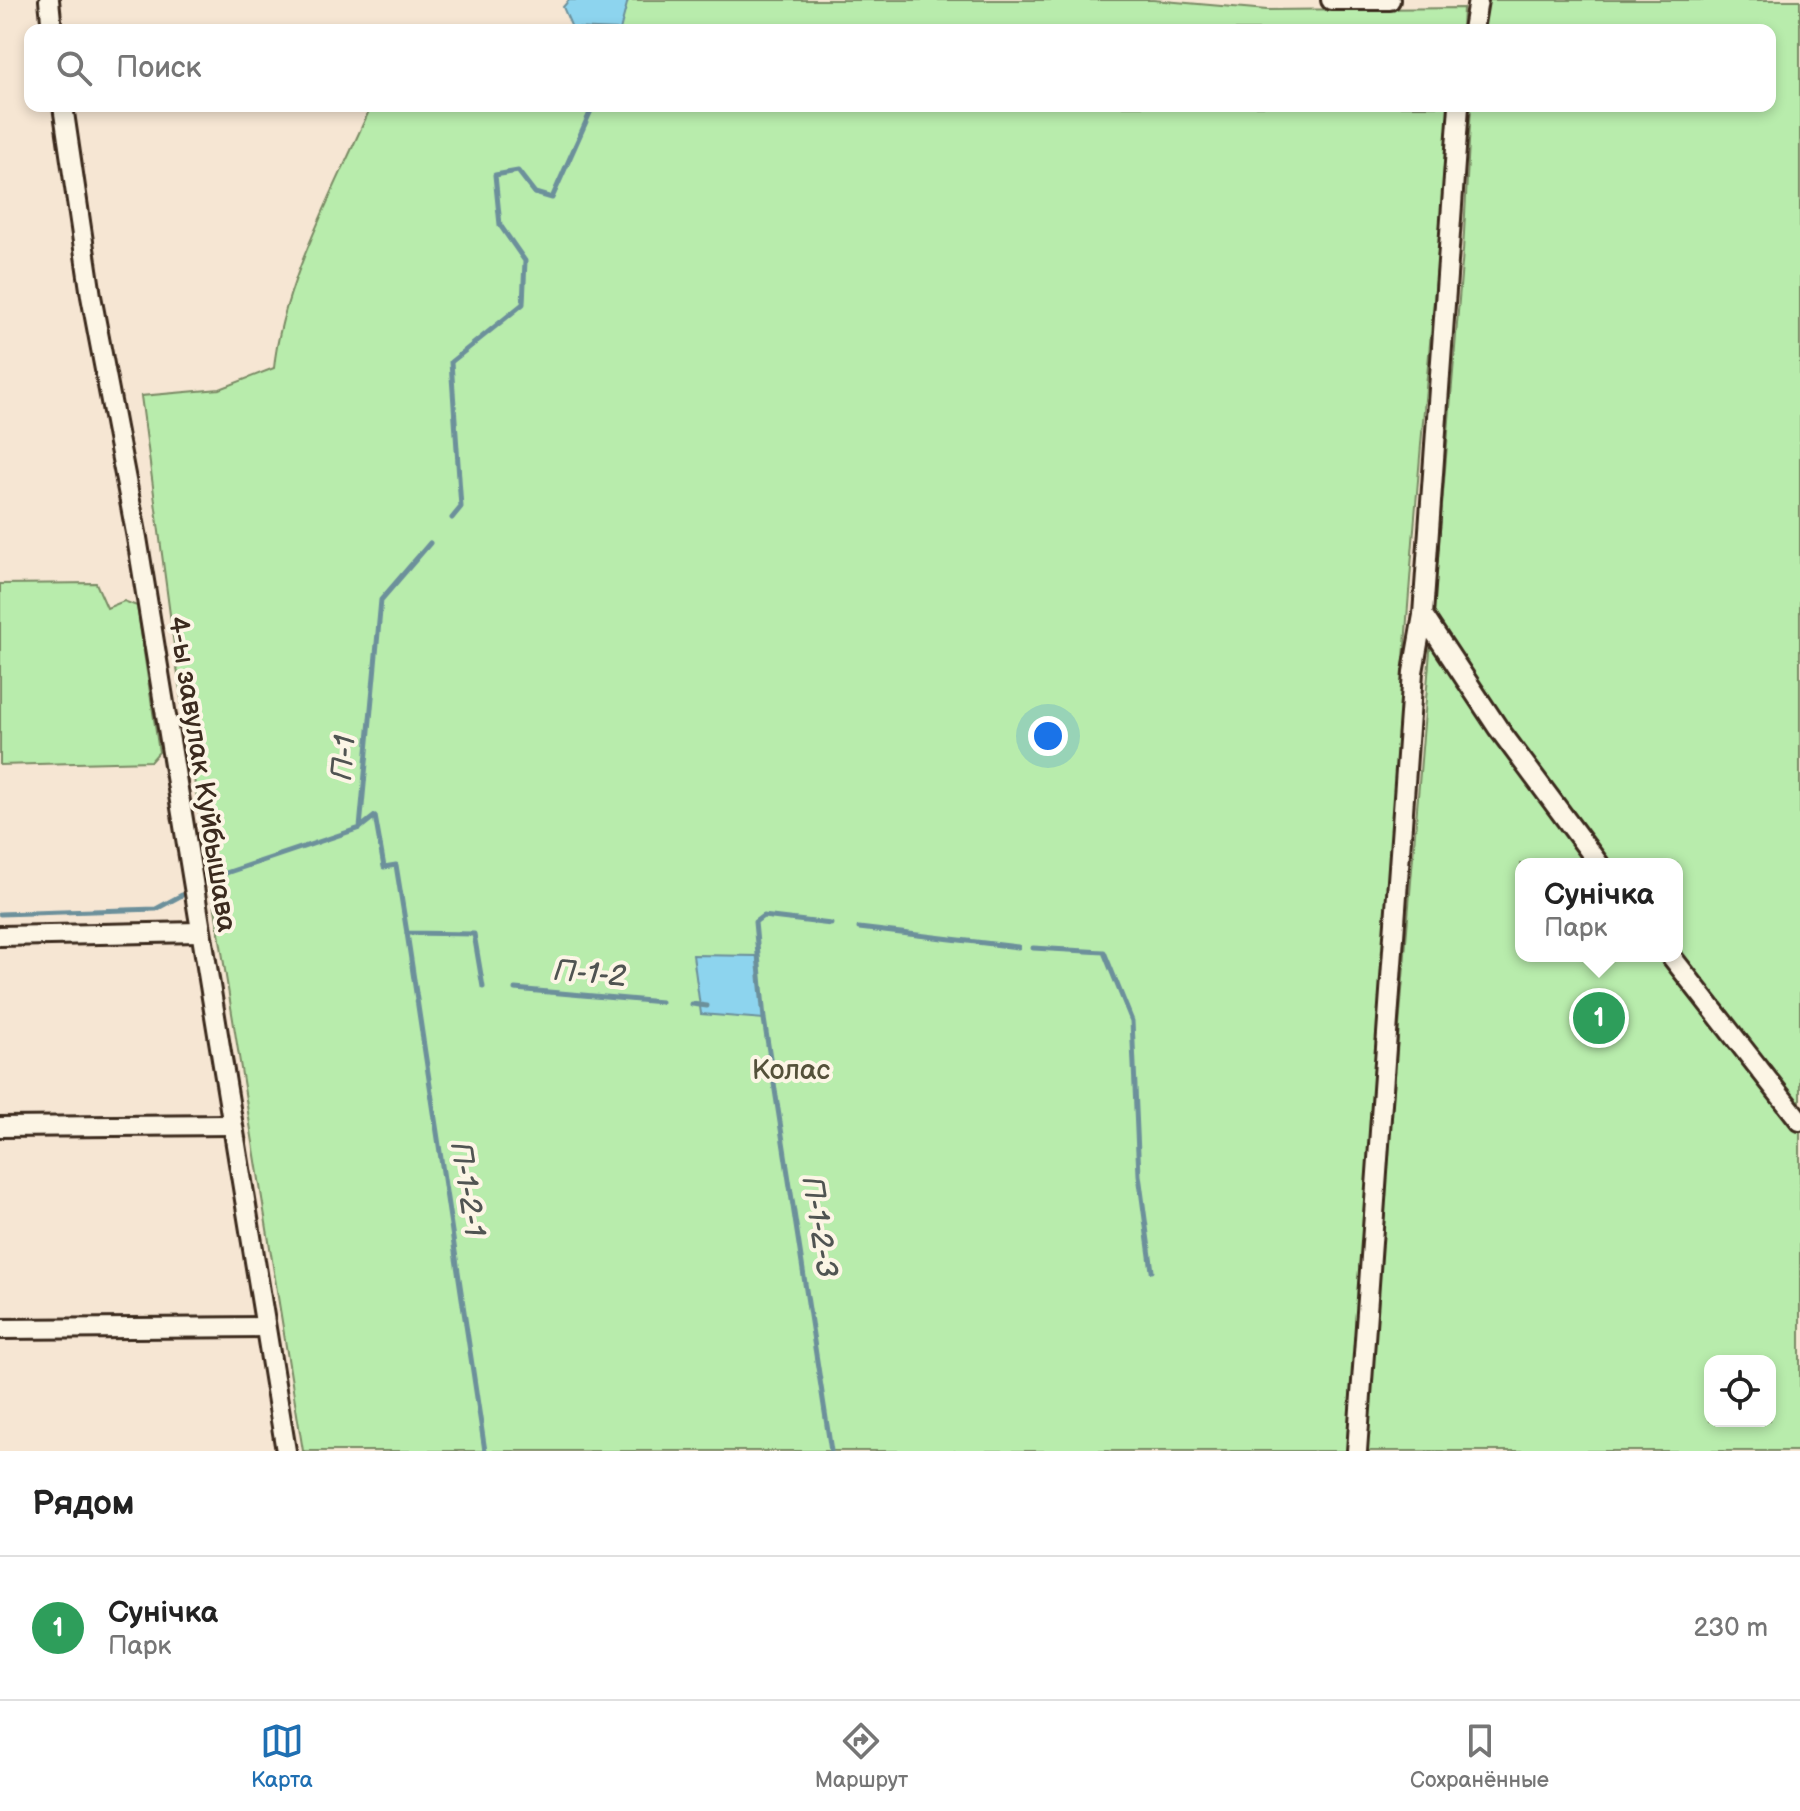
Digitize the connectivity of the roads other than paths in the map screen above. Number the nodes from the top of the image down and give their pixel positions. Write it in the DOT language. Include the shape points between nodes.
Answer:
graph roads {
  1 [pos="49,0"];
  2 [pos="1331,0"];
  3 [pos="1390,0"];
  4 [pos="1478,0"];
  5 [pos="51,24"];
  6 [pos="1474,24"];
  7 [pos="64,112"];
  8 [pos="1459,112"];
  9 [pos="1423,615"];
  10 [pos="1595,858"];
  11 [pos="199,932"];
  12 [pos="0,936"];
  13 [pos="1676,962"];
  14 [pos="1800,1121"];
  15 [pos="230,1125"];
  16 [pos="0,1127"];
  17 [pos="265,1327"];
  18 [pos="0,1329"];
  19 [pos="286,1451"];
  20 [pos="1357,1451"];
  1 -- 5 [label="street"];
  2 -- 3 [label="street"];
  4 -- 6 [label="street"];
  7 -- 11 [label="street, 4-ы завулак Куйбышава"];
  8 -- 9 [label="street"];
  9 -- 10 [label="street"];
  9 -- 20 [label="street" via="1413,672"];
  11 -- 12 [label="street"];
  11 -- 15 [label="street, 4-ы завулак Куйбышава"];
  13 -- 14 [label="street"];
  15 -- 16 [label="street"];
  15 -- 17 [label="street, 4-ы завулак Куйбышава"];
  17 -- 18 [label="street"];
  17 -- 19 [label="street, 4-ы завулак Куйбышава"];
}
